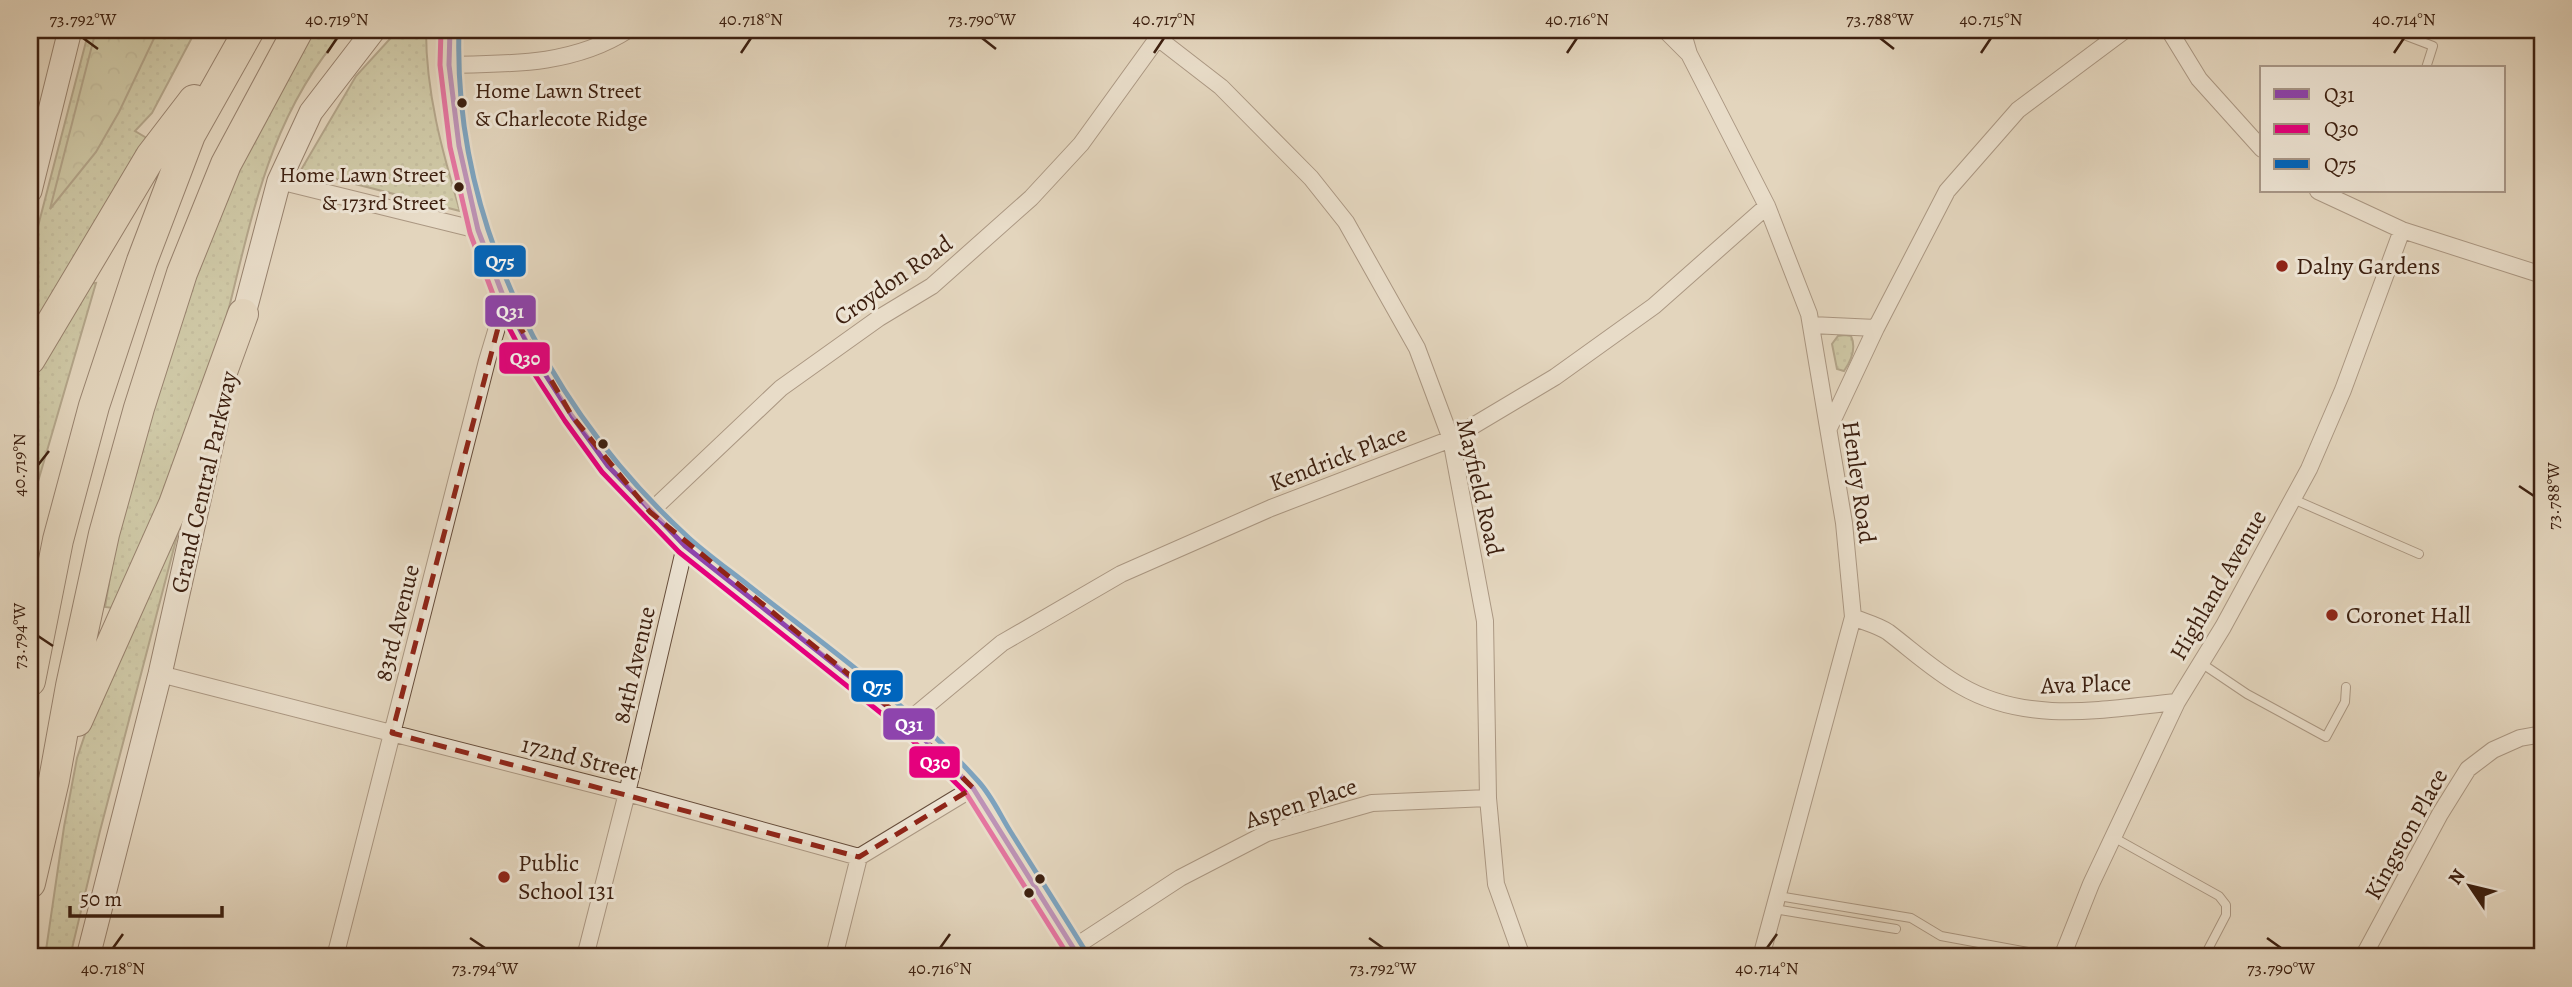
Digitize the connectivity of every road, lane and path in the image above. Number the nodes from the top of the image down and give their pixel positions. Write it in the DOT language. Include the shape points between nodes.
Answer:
graph roads {
  1 [pos="69,30"];
  2 [pos="248,30"];
  3 [pos="298,30"];
  4 [pos="374,30"];
  5 [pos="450,30"];
  6 [pos="628,30"];
  7 [pos="1665,30"];
  8 [pos="1682,30"];
  9 [pos="2125,30"];
  10 [pos="2169,30"];
  11 [pos="2391,30"];
  12 [pos="1161,34"];
  13 [pos="1689,54"];
  14 [pos="449,65"];
  15 [pos="2427,66"];
  16 [pos="2260,147"];
  17 [pos="279,181"];
  18 [pos="30,191"];
  19 [pos="2320,192"];
  20 [pos="1767,206"];
  21 [pos="478,230"];
  22 [pos="2402,230"];
  23 [pos="2542,275"];
  24 [pos="505,301"];
  25 [pos="243,314"];
  26 [pos="1811,325"];
  27 [pos="1876,328"];
  28 [pos="30,359"];
  29 [pos="1829,428"];
  30 [pos="1451,439"];
  31 [pos="2293,499"];
  32 [pos="650,512"];
  33 [pos="685,546"];
  34 [pos="2419,554"];
  35 [pos="1853,618"];
  36 [pos="2201,663"];
  37 [pos="160,674"];
  38 [pos="30,681"];
  39 [pos="2346,687"];
  40 [pos="2177,702"];
  41 [pos="907,722"];
  42 [pos="392,733"];
  43 [pos="2542,734"];
  44 [pos="54,780"];
  45 [pos="973,788"];
  46 [pos="627,793"];
  47 [pos="1488,798"];
  48 [pos="2113,837"];
  49 [pos="859,857"];
  50 [pos="30,883"];
  51 [pos="1776,902"];
  52 [pos="1896,929"];
  53 [pos="1076,952"];
  54 [pos="88,957"];
  55 [pos="335,957"];
  56 [pos="585,957"];
  57 [pos="834,957"];
  58 [pos="1522,957"];
  59 [pos="1761,957"];
  60 [pos="2054,957"];
  61 [pos="2062,957"];
  62 [pos="2204,957"];
  63 [pos="2363,957"];
  1 -- 18 [label="main road"];
  2 -- 28 [label="highway" via="151,156"];
  2 -- 38 [label="highway" via="190,135 142,261 94,406 58,540"];
  3 -- 44 [label="highway" via="226,164 178,285 104,534"];
  4 -- 17 [label="main road, Grand Central Parkway" via="311,112"];
  5 -- 14 [label="street"];
  6 -- 14 [label="street" via="570,56 540,62"];
  7 -- 13 [label="street"];
  8 -- 13 [label="street, Henley Road"];
  9 -- 27 [label="street" via="2018,110 1947,191"];
  10 -- 16 [label="street" via="2199,79"];
  11 -- 15 [label="lane" via="2433,46"];
  12 -- 30 [label="street, Mayfield Road" via="1311,178 1346,222 1417,348"];
  12 -- 32 [label="street, Croydon Road" via="1081,144 1031,198 932,286 879,317 781,388"];
  13 -- 20 [label="street, Henley Road"];
  14 -- 21 [label="street" via="459,146"];
  17 -- 21 [label="street"];
  17 -- 25 [label="main road, Grand Central Parkway"];
  19 -- 22 [label="street"];
  20 -- 26 [label="street, Henley Road"];
  20 -- 30 [label="street, Kendrick Place" via="1654,306 1555,377"];
  21 -- 24 [label="street"];
  22 -- 23 [label="street"];
  22 -- 31 [label="street, Highland Avenue" via="2343,390"];
  24 -- 32 [label="street" via="572,416 608,466"];
  24 -- 42 [label="street, 83rd Avenue"];
  25 -- 37 [label="main road, Grand Central Parkway"];
  25 -- 44 [label="highway" via="174,504"];
  26 -- 27 [label="street"];
  26 -- 29 [label="street, Henley Road"];
  27 -- 29 [label="street"];
  29 -- 35 [label="street, Henley Road"];
  30 -- 41 [label="street, Kendrick Place" via="1271,508 1121,574 1002,643"];
  30 -- 47 [label="street, Mayfield Road" via="1485,621"];
  31 -- 34 [label="lane"];
  31 -- 36 [label="street, Highland Avenue"];
  32 -- 33 [label="street"];
  33 -- 41 [label="street"];
  33 -- 46 [label="street, 84th Avenue"];
  35 -- 40 [label="street, Ava Place" via="1886,631 1964,688 2013,707 2059,713"];
  35 -- 51 [label="street, Henley Road"];
  36 -- 39 [label="lane" via="2326,737 2345,702"];
  36 -- 40 [label="street, Highland Avenue"];
  37 -- 42 [label="street, 172nd Street"];
  37 -- 54 [label="main road, Grand Central Parkway"];
  40 -- 48 [label="street, Highland Avenue"];
  41 -- 45 [label="street"];
  42 -- 46 [label="street, 172nd Street"];
  42 -- 55 [label="street, 83rd Avenue"];
  43 -- 63 [label="street, Kingston Place" via="2493,750 2468,769"];
  44 -- 50 [label="highway"];
  45 -- 49 [label="street"];
  45 -- 53 [label="street"];
  46 -- 49 [label="street, 172nd Street"];
  46 -- 56 [label="street, 84th Avenue"];
  47 -- 53 [label="street, Aspen Place" via="1372,803 1267,833 1180,878"];
  47 -- 58 [label="street, Mayfield Road" via="1496,884"];
  48 -- 61 [label="street, Highland Avenue"];
  48 -- 62 [label="lane" via="2219,897 2226,915"];
  49 -- 57 [label="street"];
  51 -- 52 [label="lane"];
  51 -- 59 [label="street, Henley Road"];
  51 -- 60 [label="lane" via="1912,918 1941,936"];
}
